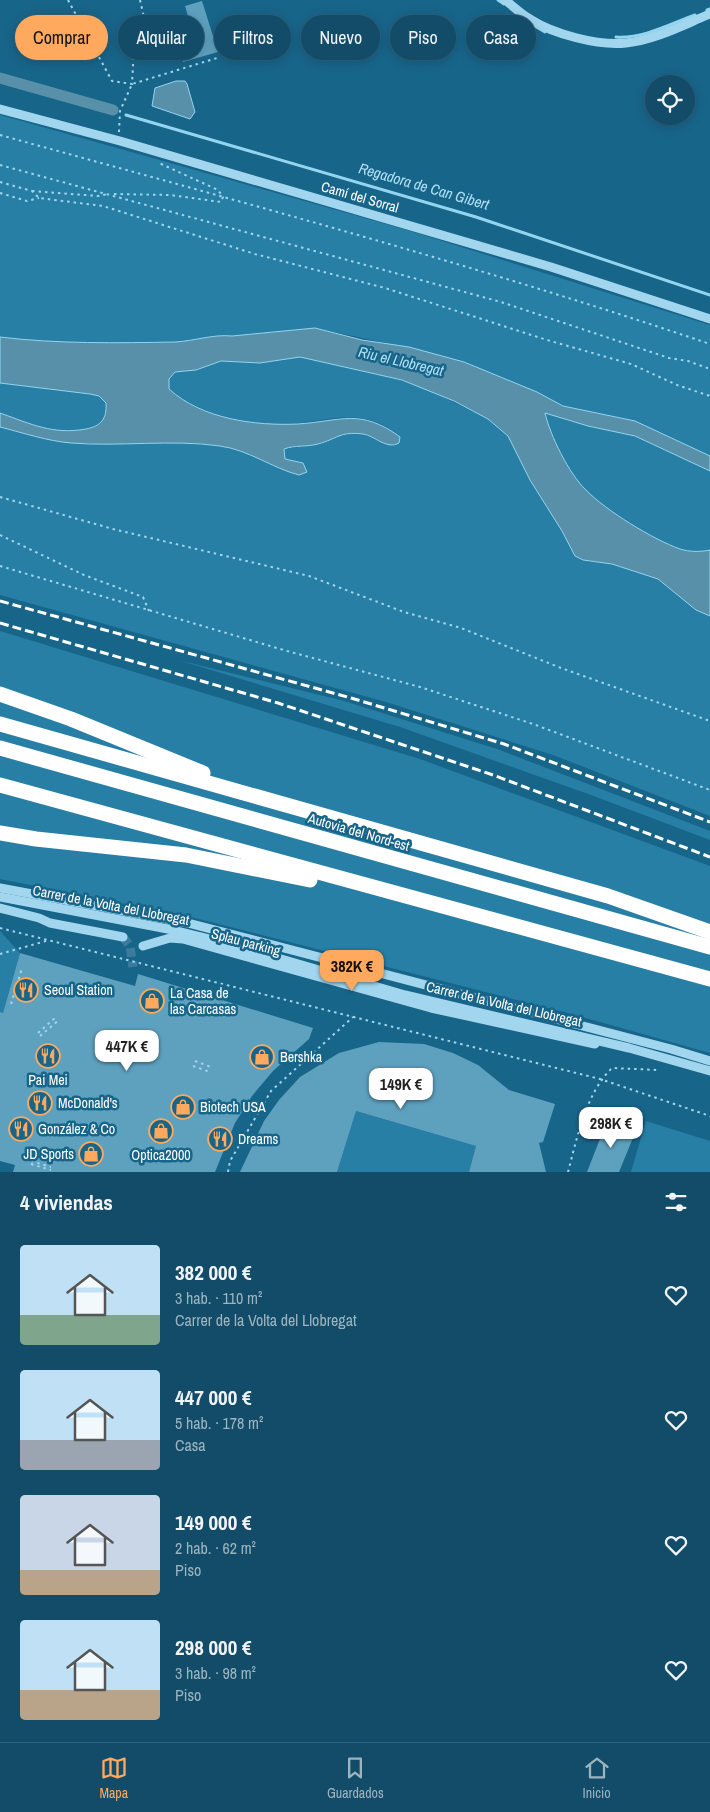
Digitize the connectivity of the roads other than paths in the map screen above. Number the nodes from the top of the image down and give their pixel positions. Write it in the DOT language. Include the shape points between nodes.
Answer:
graph roads {
  1 [pos="505,0"];
  2 [pos="710,14"];
  3 [pos="0,109"];
  4 [pos="710,319"];
  5 [pos="0,694"];
  6 [pos="0,724"];
  7 [pos="0,748"];
  8 [pos="0,785"];
  9 [pos="274,802"];
  10 [pos="0,833"];
  11 [pos="0,888"];
  12 [pos="0,897"];
  13 [pos="0,908"];
  14 [pos="0,914"];
  15 [pos="494,921"];
  16 [pos="50,923"];
  17 [pos="173,930"];
  18 [pos="710,932"];
  19 [pos="123,937"];
  20 [pos="710,946"];
  21 [pos="710,979"];
  22 [pos="638,1050"];
  23 [pos="710,1061"];
  24 [pos="710,1071"];
  1 -- 2 [label="street" via="528,18 556,32 613,44 661,35"];
  3 -- 4 [label="street, Camí del Sorral" via="551,267"];
  5 -- 9 [label="highway" via="71,719"];
  6 -- 9 [label="highway"];
  7 -- 20 [label="highway, Autovia del Nord-est"];
  8 -- 15 [label="highway"];
  9 -- 18 [label="highway" via="608,896"];
  10 -- 15 [label="highway" via="186,855"];
  11 -- 23 [label="street, Carrer de la Volta del Llobregat" via="188,923"];
  12 -- 17 [label="street, Carrer de la Volta del Llobregat"];
  13 -- 16 [label="street"];
  14 -- 16 [label="street"];
  15 -- 21 [label="highway"];
  16 -- 19 [label="street"];
  17 -- 22 [label="street, Carrer de la Volta del Llobregat" via="444,1005"];
  17 -- 22 [label="street, Splau parking" via="143,946 170,938 183,939 431,1008 571,1041"];
  22 -- 24 [label="street, Carrer de la Volta del Llobregat"];
}
